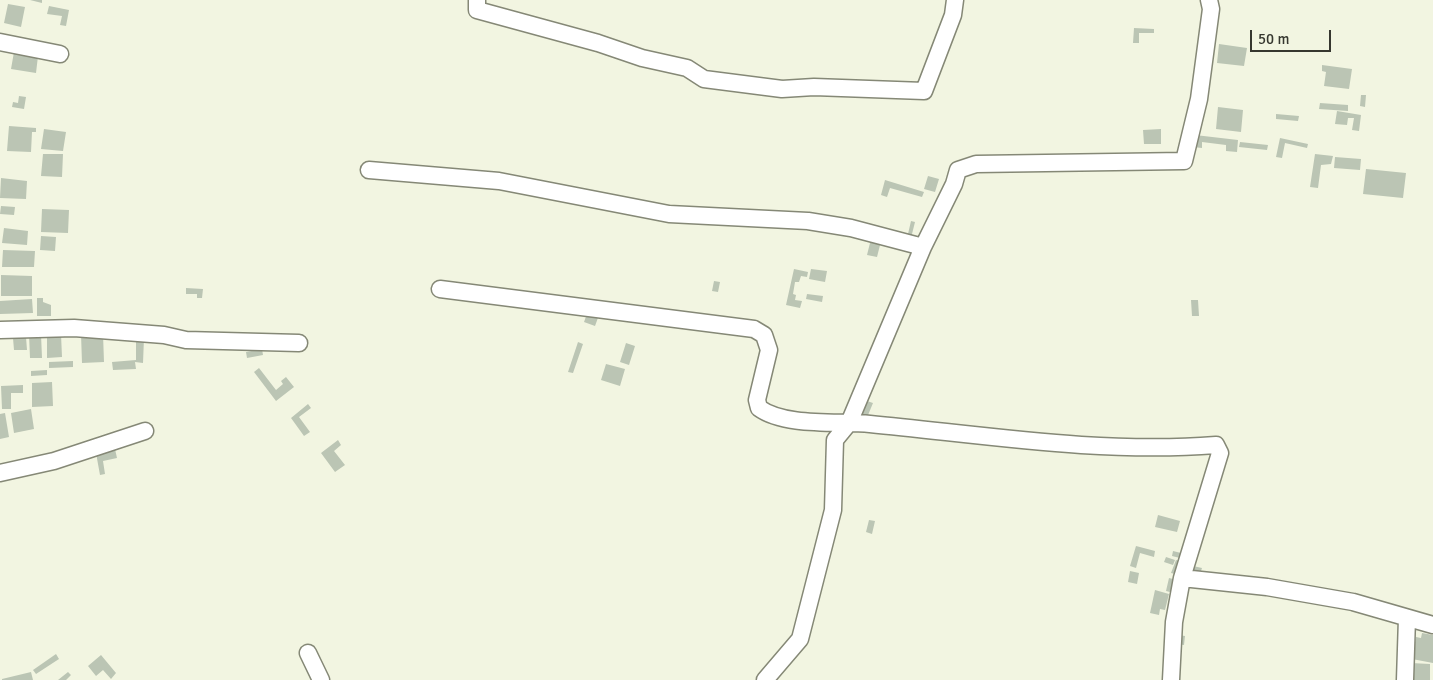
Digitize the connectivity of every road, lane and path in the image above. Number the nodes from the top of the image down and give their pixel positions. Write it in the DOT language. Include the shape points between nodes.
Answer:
graph roads {
  1 [pos="477,0"];
  2 [pos="955,0"];
  3 [pos="1209,0"];
  4 [pos="0,42"];
  5 [pos="60,54"];
  6 [pos="369,170"];
  7 [pos="923,247"];
  8 [pos="440,288"];
  9 [pos="0,330"];
  10 [pos="299,343"];
  11 [pos="849,423"];
  12 [pos="145,431"];
  13 [pos="0,472"];
  14 [pos="1182,578"];
  15 [pos="1407,618"];
  16 [pos="1433,625"];
  17 [pos="308,653"];
  18 [pos="321,680"];
  19 [pos="765,680"];
  20 [pos="1171,680"];
  21 [pos="1405,680"];
  1 -- 2 [label="street" via="477,10 687,68 704,79 782,88 924,91 953,16"];
  3 -- 7 [label="street" via="1211,9 1199,99 1184,161 976,164 958,170"];
  4 -- 5 [label="street"];
  6 -- 7 [label="street" via="499,181 669,214 808,221 851,228"];
  7 -- 11 [label="street"];
  8 -- 11 [label="street" via="754,329 764,335 769,350 758,408 805,422"];
  9 -- 10 [label="street" via="74,328 164,335 186,340"];
  11 -- 14 [label="street" via="1106,447 1216,445 1220,453"];
  11 -- 19 [label="street" via="834,440 833,510 800,639"];
  12 -- 13 [label="street" via="54,461"];
  14 -- 15 [label="street" via="1267,587 1353,602"];
  14 -- 20 [label="street" via="1174,622"];
  15 -- 16 [label="street"];
  15 -- 21 [label="street"];
  17 -- 18 [label="street"];
}
